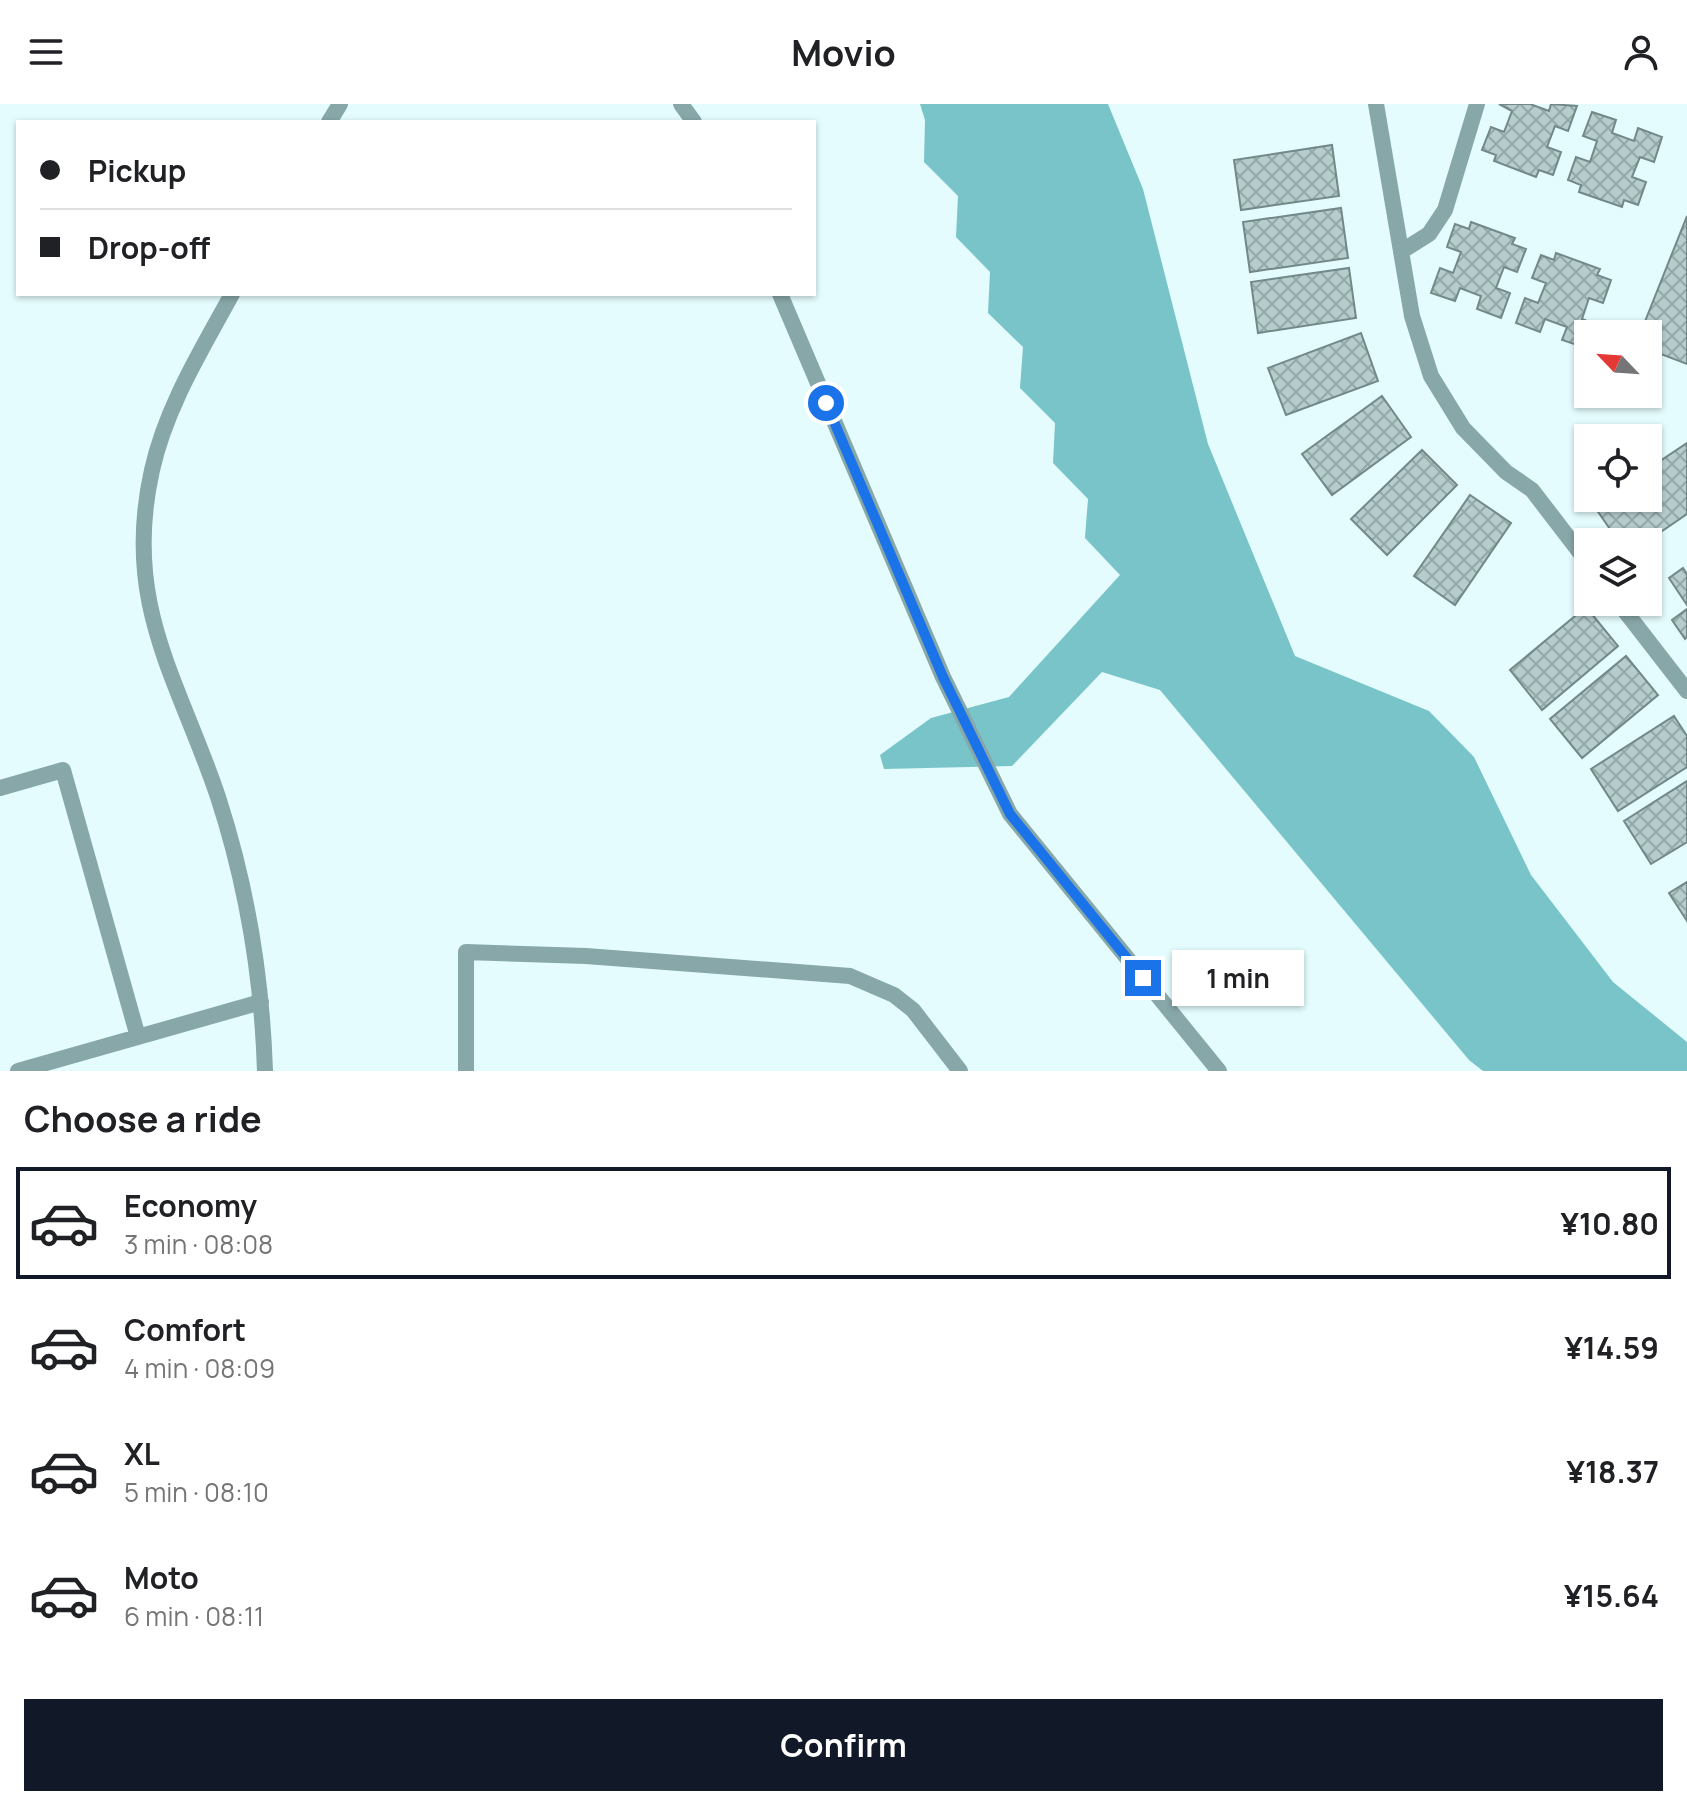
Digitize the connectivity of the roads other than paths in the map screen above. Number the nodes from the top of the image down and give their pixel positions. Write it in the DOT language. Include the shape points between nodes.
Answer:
graph roads {
  1 [pos="1376,104"];
  2 [pos="1477,104"];
  3 [pos="1402,251"];
  4 [pos="231,296"];
  5 [pos="781,296"];
  6 [pos="1574,545"];
  7 [pos="1629,616"];
  8 [pos="1687,691"];
  9 [pos="0,788"];
  10 [pos="261,1002"];
  11 [pos="138,1037"];
  12 [pos="18,1071"];
  13 [pos="265,1071"];
  14 [pos="466,1071"];
  15 [pos="960,1071"];
  16 [pos="1219,1071"];
  1 -- 3 [label="lane"];
  2 -- 3 [label="lane" via="1445,210 1429,234"];
  3 -- 6 [label="lane" via="1420,347 1445,403 1483,451 1532,490"];
  4 -- 10 [label="lane" via="160,440 146,501 144,565 162,658 198,742 235,854"];
  5 -- 16 [label="lane" via="943,677 1010,814"];
  7 -- 8 [label="lane"];
  9 -- 11 [label="lane" via="63,770"];
  10 -- 11 [label="lane"];
  10 -- 13 [label="lane"];
  11 -- 12 [label="lane"];
  14 -- 15 [label="lane" via="466,952 850,976 873,983 913,1010"];
}
